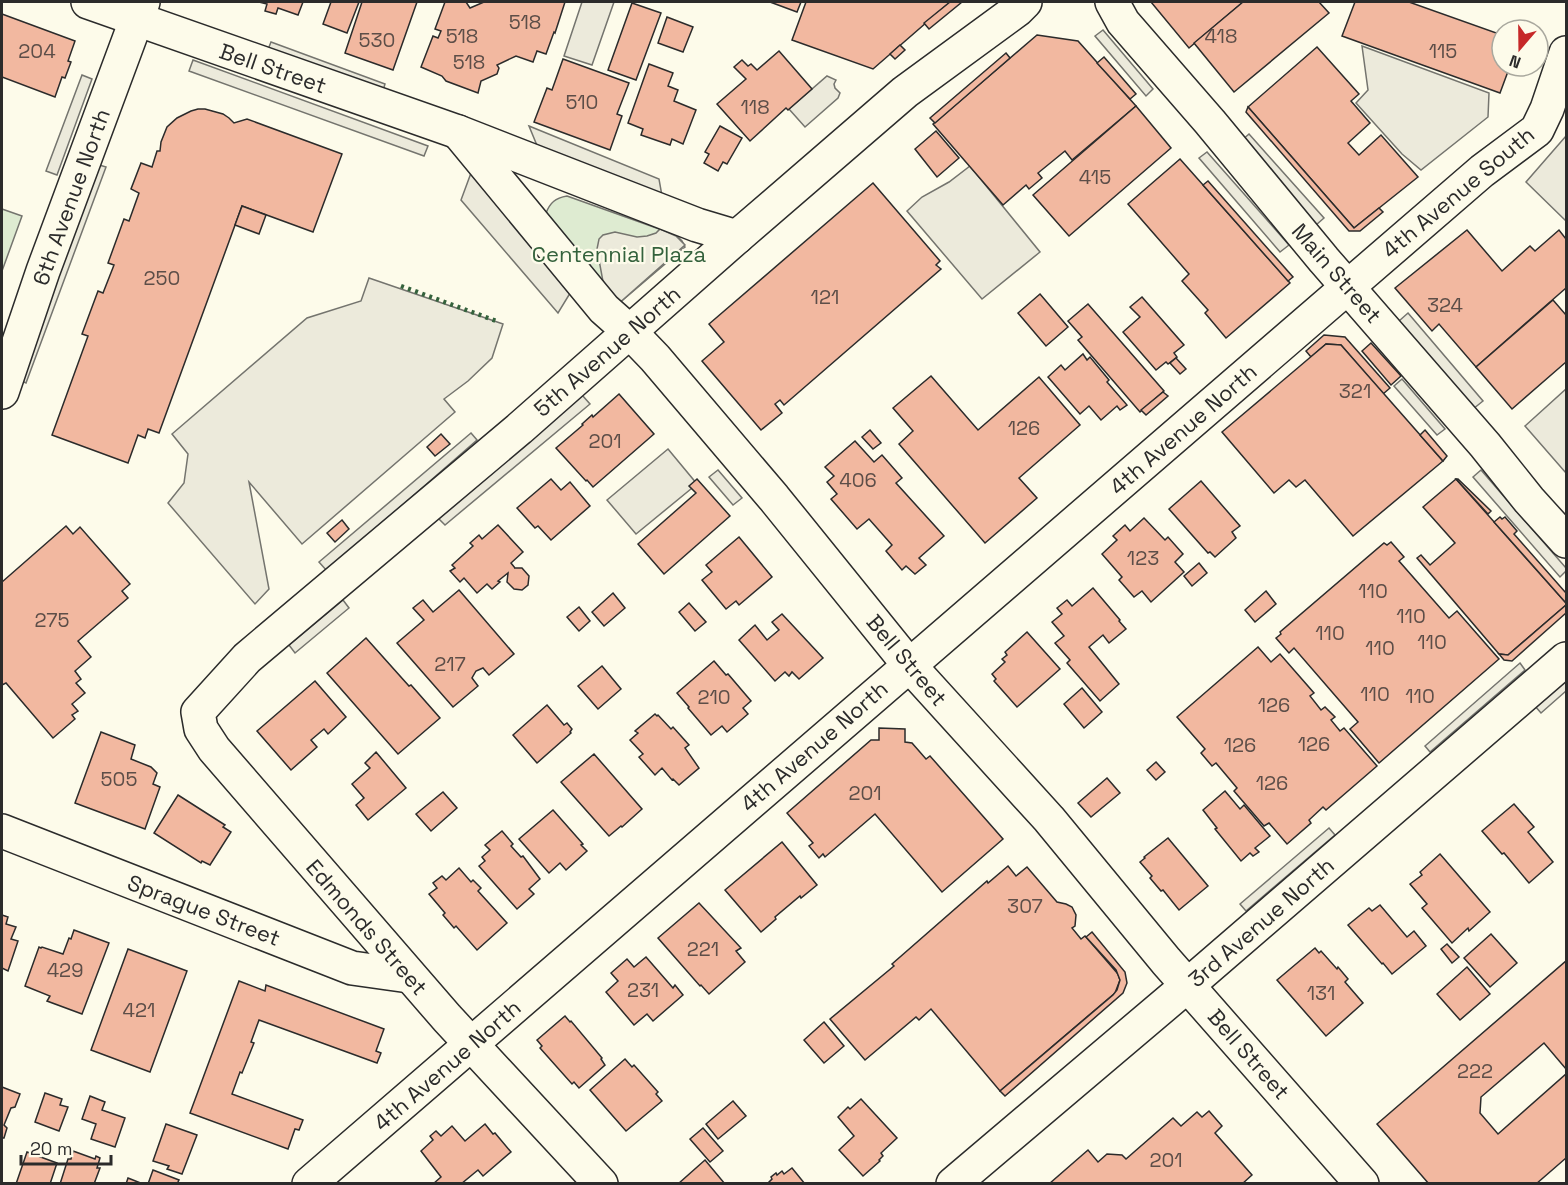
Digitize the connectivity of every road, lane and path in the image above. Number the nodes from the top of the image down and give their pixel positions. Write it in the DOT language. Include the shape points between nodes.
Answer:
graph roads {
  1 [pos="88,2"];
  2 [pos="1025,2"];
  3 [pos="1112,2"];
  4 [pos="140,11"];
  5 [pos="1566,53"];
  6 [pos="458,132"];
  7 [pos="737,237"];
  8 [pos="1347,286"];
  9 [pos="630,332"];
  10 [pos="2,392"];
  11 [pos="1566,541"];
  12 [pos="247,658"];
  13 [pos="1566,658"];
  14 [pos="909,665"];
  15 [pos="2,831"];
  16 [pos="409,976"];
  17 [pos="1188,985"];
  18 [pos="471,1044"];
  19 [pos="309,1184"];
  20 [pos="601,1184"];
  21 [pos="953,1184"];
  22 [pos="1362,1184"];
  1 -- 4 [label="street, Bell Street"];
  2 -- 7 [label="street, 5th Avenue North" via="905,92"];
  3 -- 8 [label="street, Main Street" via="1123,22"];
  4 -- 6 [label="street, Bell Street"];
  4 -- 10 [label="street, 6th Avenue North"];
  5 -- 8 [label="street, 4th Avenue South" via="1537,130 1482,171"];
  6 -- 7 [label="street, Bell Street"];
  6 -- 9 [label="street, Bell Street" via="603,309"];
  7 -- 9 [label="street, 5th Avenue North"];
  8 -- 11 [label="street, Main Street"];
  8 -- 14 [label="street, 4th Avenue North"];
  9 -- 12 [label="street, 5th Avenue North"];
  9 -- 14 [label="street, Bell Street" via="774,498"];
  12 -- 16 [label="street, Edmonds Street" via="198,712 201,729"];
  13 -- 17 [label="street, 3rd Avenue North"];
  14 -- 17 [label="street, Bell Street" via="1048,819"];
  14 -- 18 [label="street, 4th Avenue North"];
  15 -- 16 [label="street, Sprague Street" via="352,968"];
  16 -- 18 [label="street, Edmonds Street"];
  17 -- 21 [label="street, 3rd Avenue North"];
  17 -- 22 [label="street, Bell Street"];
  18 -- 19 [label="street, 4th Avenue North"];
  18 -- 20 [label="street, Edmonds Street"];
}
